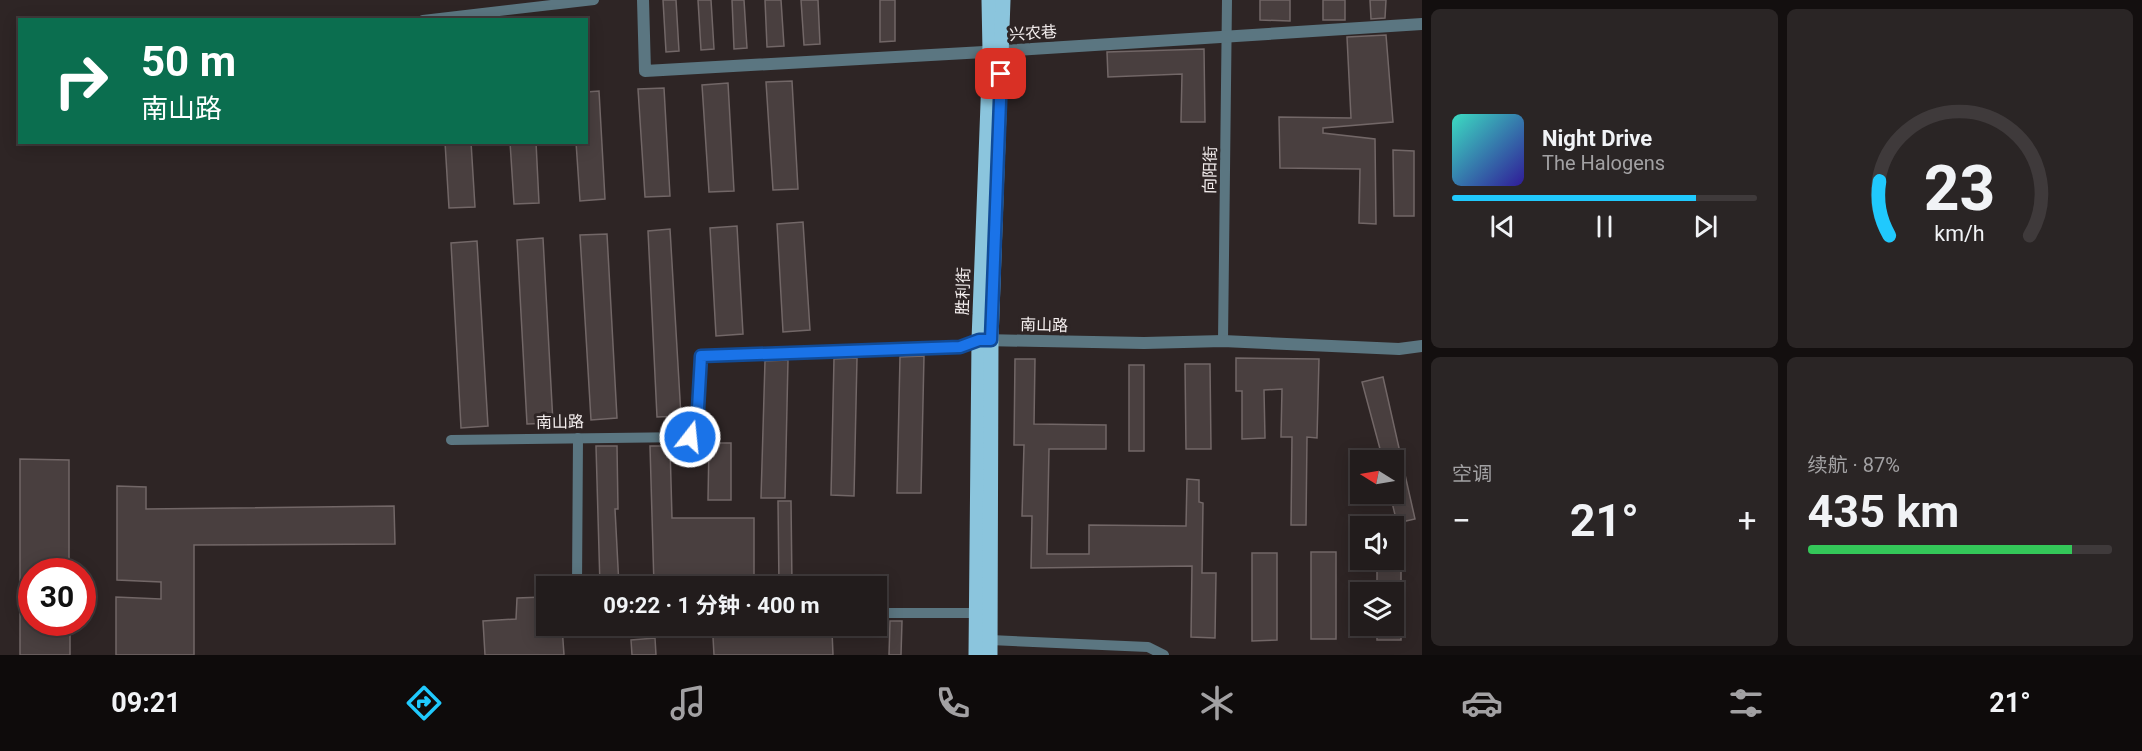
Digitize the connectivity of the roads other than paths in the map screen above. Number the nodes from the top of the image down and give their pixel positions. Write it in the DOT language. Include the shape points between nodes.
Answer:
graph roads {
  1 [pos="594,0"];
  2 [pos="643,0"];
  3 [pos="989,0"];
  4 [pos="1003,0"];
  5 [pos="1227,0"];
  6 [pos="440,18"];
  7 [pos="1422,24"];
  8 [pos="1227,36"];
  9 [pos="996,51"];
  10 [pos="985,340"];
  11 [pos="1223,341"];
  12 [pos="1422,346"];
  13 [pos="578,438"];
  14 [pos="451,440"];
  15 [pos="578,576"];
  16 [pos="887,613"];
  17 [pos="976,613"];
  18 [pos="990,647"];
  19 [pos="976,655"];
  20 [pos="1164,655"];
  1 -- 6 [label="street"];
  2 -- 9 [label="street, 兴农巷" via="645,71"];
  3 -- 9 [label="main road, 胜利街"];
  4 -- 9 [label="main road, 胜利街"];
  5 -- 8 [label="street, 向阳街"];
  7 -- 8 [label="street, 兴农巷"];
  8 -- 9 [label="street, 兴农巷"];
  8 -- 11 [label="street, 向阳街"];
  9 -- 10 [label="main road, 胜利街"];
  10 -- 11 [label="street, 南山路" via="1144,344"];
  10 -- 13 [label="street, 南山路" via="960,347 701,356 697,426 690,437"];
  10 -- 17 [label="main road, 胜利街"];
  10 -- 18 [label="main road, 胜利街"];
  11 -- 12 [label="street, 南山路" via="1399,349"];
  13 -- 14 [label="street, 南山路"];
  13 -- 15 [label="street"];
  16 -- 17 [label="street"];
  17 -- 19 [label="main road, 胜利街"];
  18 -- 20 [label="street" via="1148,647"];
}
